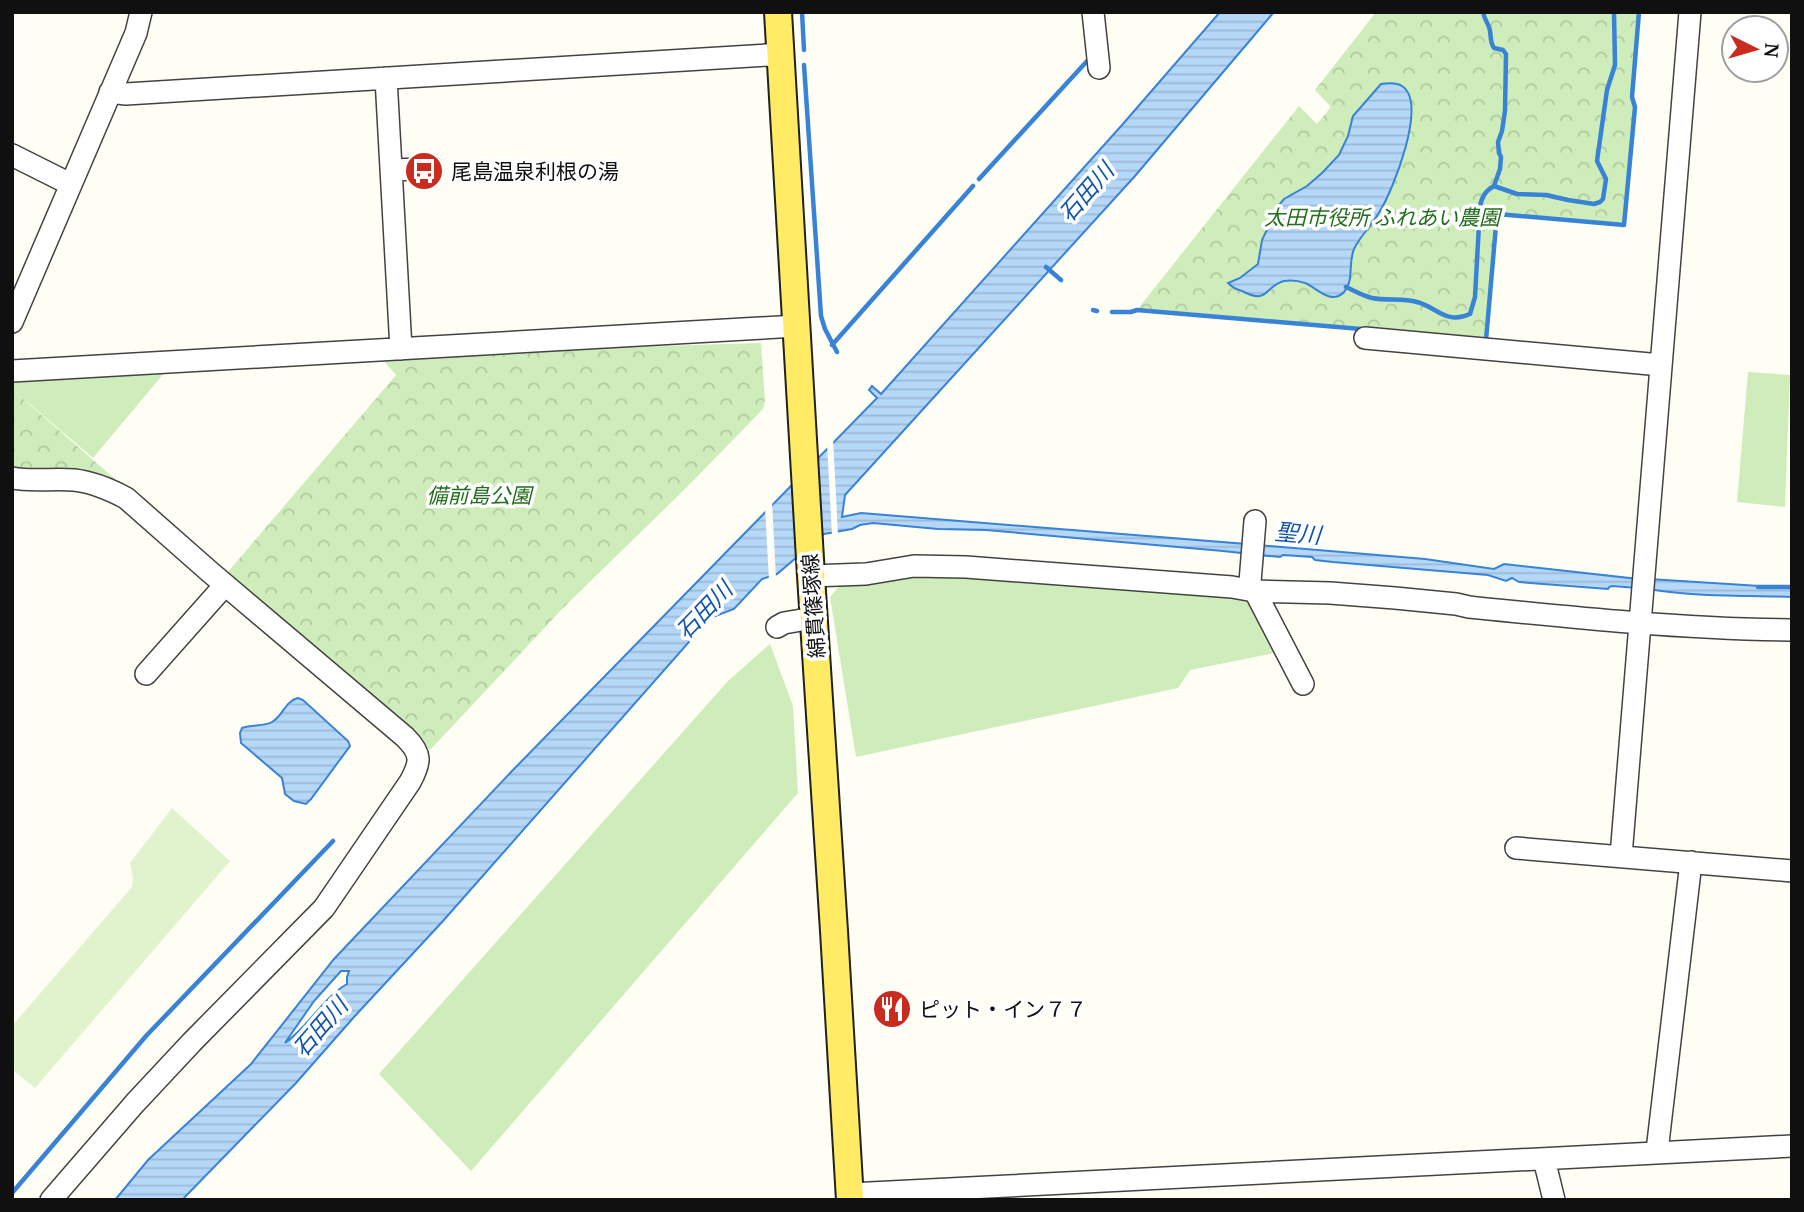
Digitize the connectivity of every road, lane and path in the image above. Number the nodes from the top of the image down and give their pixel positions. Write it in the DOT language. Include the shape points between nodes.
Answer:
graph roads {
  1 [pos="141,12"];
  2 [pos="778,12"];
  3 [pos="1093,12"];
  4 [pos="1690,12"];
  5 [pos="781,57"];
  6 [pos="1099,68"];
  7 [pos="386,78"];
  8 [pos="110,92"];
  9 [pos="12,155"];
  10 [pos="420,169"];
  11 [pos="392,170"];
  12 [pos="70,184"];
  13 [pos="12,322"];
  14 [pos="797,326"];
  15 [pos="1365,338"];
  16 [pos="401,349"];
  17 [pos="1661,365"];
  18 [pos="12,371"];
  19 [pos="12,478"];
  20 [pos="1255,522"];
  21 [pos="810,572"];
  22 [pos="225,585"];
  23 [pos="1252,587"];
  24 [pos="813,618"];
  25 [pos="1641,618"];
  26 [pos="777,627"];
  27 [pos="1792,630"];
  28 [pos="146,674"];
  29 [pos="1303,684"];
  30 [pos="1516,848"];
  31 [pos="1621,856"];
  32 [pos="1691,862"];
  33 [pos="1792,871"];
  34 [pos="1792,1146"];
  35 [pos="1657,1152"];
  36 [pos="1544,1159"];
  37 [pos="850,1197"];
  38 [pos="51,1200"];
  39 [pos="1554,1200"];
  1 -- 8 [label="street"];
  2 -- 5 [label="main road, 綿貫篠塚線"];
  3 -- 6 [label="street"];
  4 -- 17 [label="street"];
  5 -- 7 [label="street"];
  5 -- 14 [label="main road, 綿貫篠塚線"];
  7 -- 8 [label="street"];
  7 -- 11 [label="street"];
  8 -- 12 [label="street"];
  9 -- 12 [label="street"];
  10 -- 11 [label="street"];
  11 -- 16 [label="street"];
  12 -- 13 [label="street"];
  14 -- 16 [label="street"];
  14 -- 21 [label="main road, 綿貫篠塚線"];
  15 -- 17 [label="street"];
  16 -- 18 [label="street"];
  17 -- 25 [label="street"];
  19 -- 22 [label="street" via="72,480 111,489"];
  20 -- 23 [label="street"];
  21 -- 23 [label="street" via="866,574 914,566 966,566"];
  21 -- 24 [label="main road, 綿貫篠塚線"];
  22 -- 28 [label="street"];
  22 -- 38 [label="street" via="405,737 419,761 410,782 324,908 192,1042"];
  23 -- 25 [label="street"];
  23 -- 29 [label="street"];
  24 -- 26 [label="street"];
  24 -- 37 [label="main road, 綿貫篠塚線"];
  25 -- 27 [label="street" via="1725,629"];
  25 -- 31 [label="street"];
  30 -- 31 [label="street"];
  31 -- 32 [label="street"];
  32 -- 33 [label="street"];
  32 -- 35 [label="street"];
  34 -- 35 [label="street"];
  35 -- 36 [label="street"];
  36 -- 37 [label="street"];
  36 -- 39 [label="street"];
}
